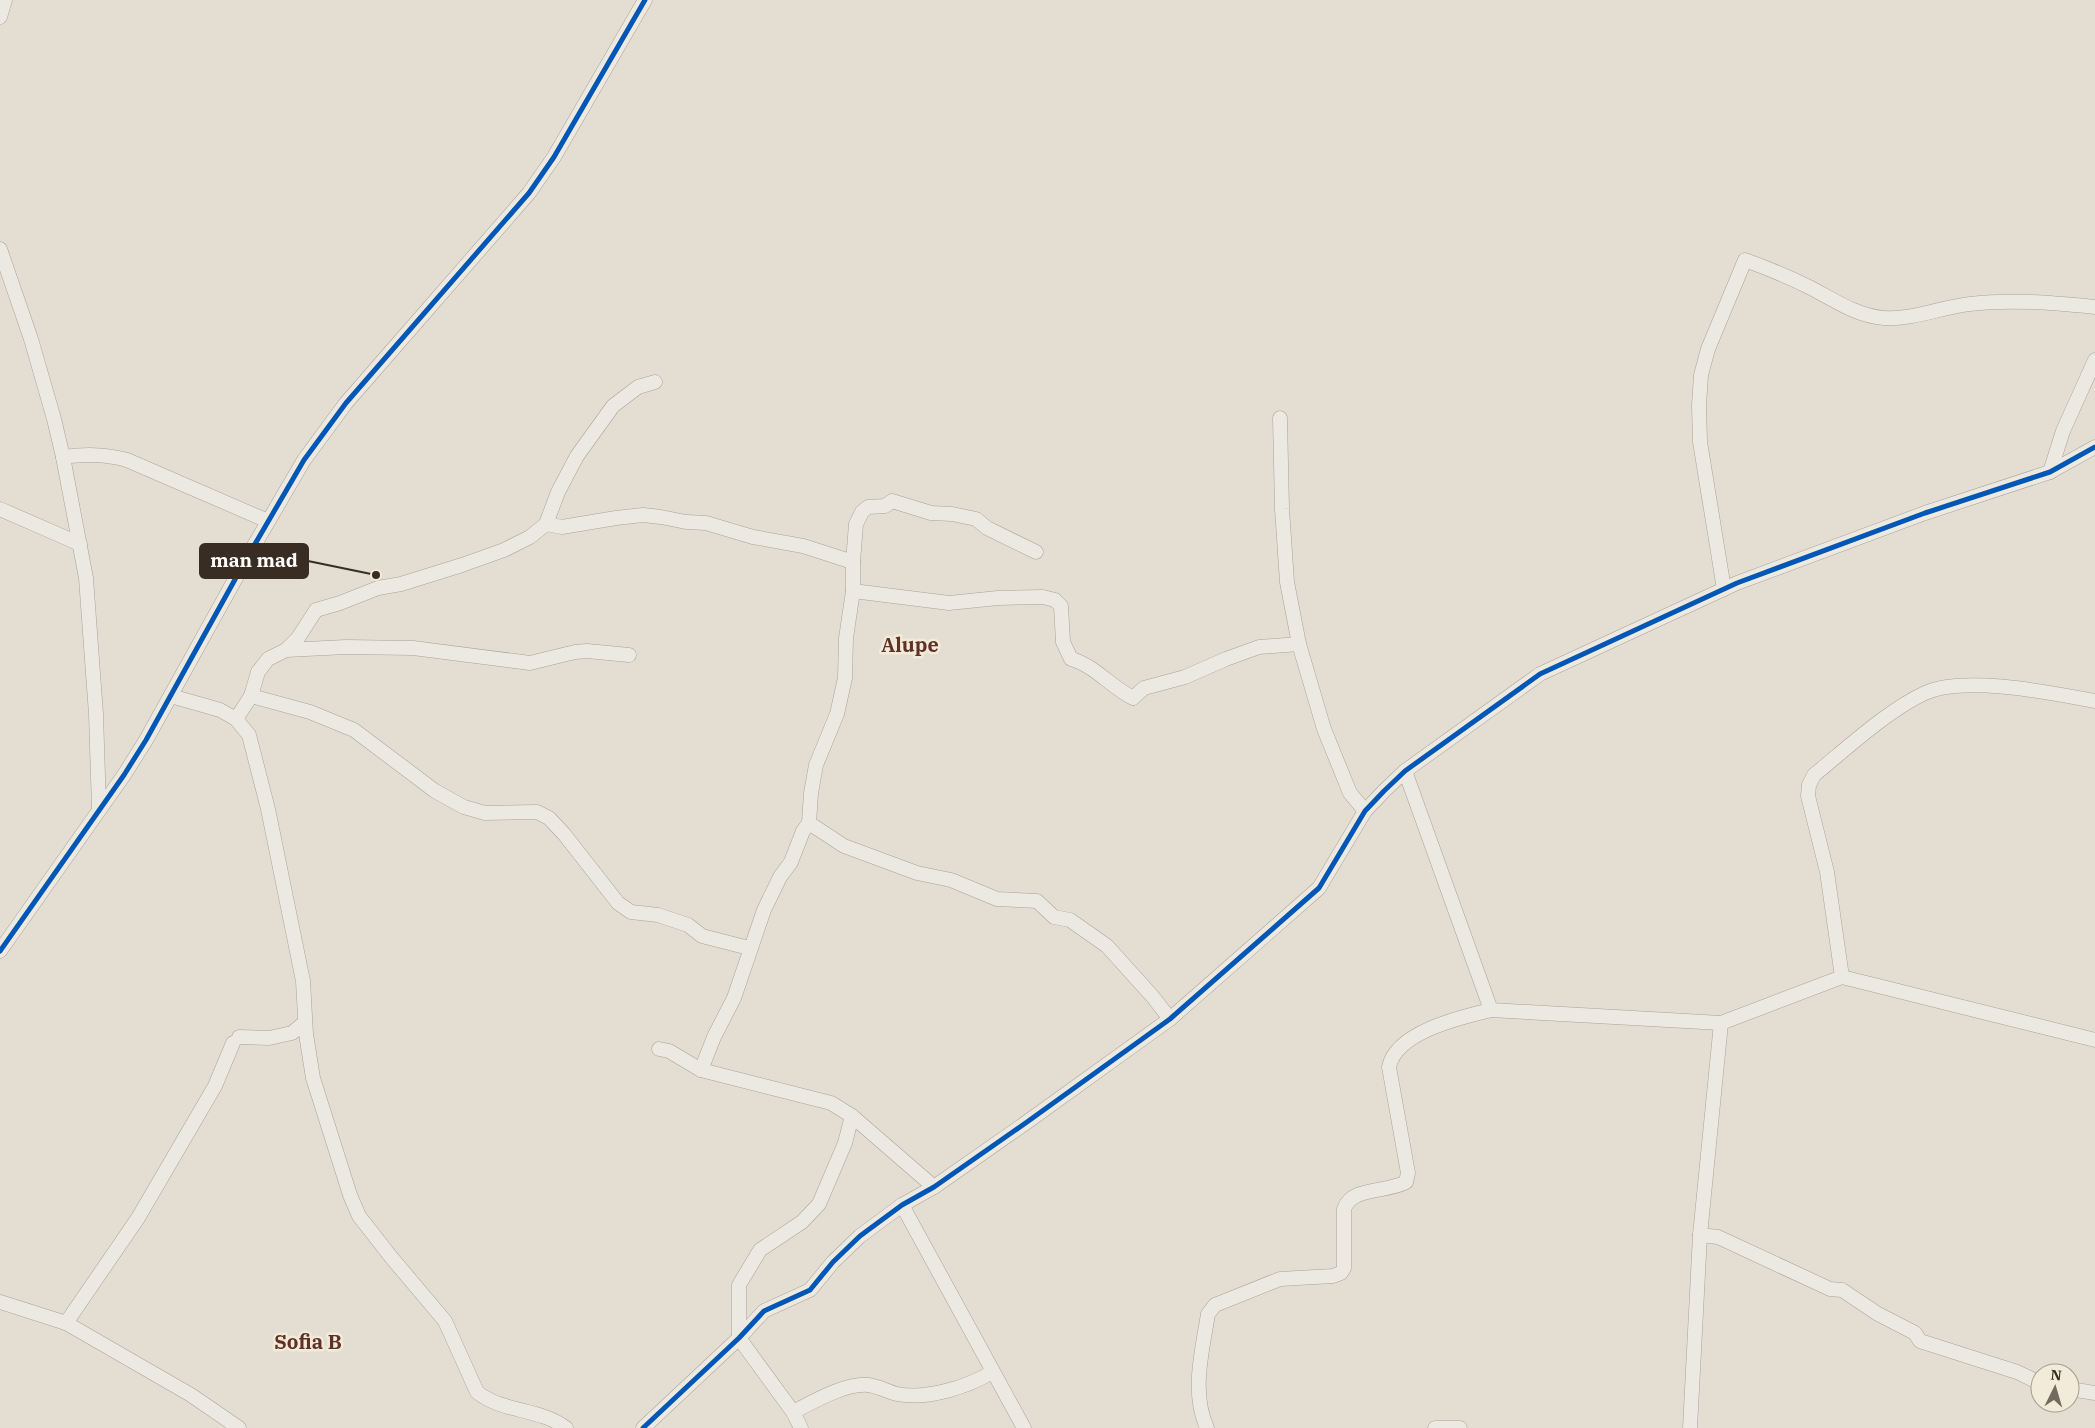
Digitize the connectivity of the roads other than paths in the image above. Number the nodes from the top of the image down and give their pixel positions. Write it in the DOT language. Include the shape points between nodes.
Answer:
graph roads {
  1 [pos="5,0"];
  2 [pos="645,0"];
  3 [pos="0,17"];
  4 [pos="0,249"];
  5 [pos="2095,307"];
  6 [pos="2095,360"];
  7 [pos="655,382"];
  8 [pos="1280,418"];
  9 [pos="2095,447"];
  10 [pos="63,456"];
  11 [pos="2050,472"];
  12 [pos="0,509"];
  13 [pos="268,521"];
  14 [pos="546,524"];
  15 [pos="80,544"];
  16 [pos="1036,552"];
  17 [pos="853,562"];
  18 [pos="1724,589"];
  19 [pos="853,591"];
  20 [pos="1299,644"];
  21 [pos="286,650"];
  22 [pos="628,655"];
  23 [pos="171,696"];
  24 [pos="251,696"];
  25 [pos="2095,701"];
  26 [pos="236,718"];
  27 [pos="1405,771"];
  28 [pos="99,808"];
  29 [pos="1365,811"];
  30 [pos="809,823"];
  31 [pos="750,948"];
  32 [pos="0,951"];
  33 [pos="1842,977"];
  34 [pos="1491,1010"];
  35 [pos="1170,1019"];
  36 [pos="306,1022"];
  37 [pos="1721,1023"];
  38 [pos="292,1033"];
  39 [pos="2095,1040"];
  40 [pos="307,1043"];
  41 [pos="659,1049"];
  42 [pos="702,1070"];
  43 [pos="852,1116"];
  44 [pos="934,1187"];
  45 [pos="902,1205"];
  46 [pos="1700,1235"];
  47 [pos="0,1302"];
  48 [pos="66,1323"];
  49 [pos="739,1338"];
  50 [pos="992,1372"];
  51 [pos="2030,1378"];
  52 [pos="2080,1391"];
  53 [pos="2095,1393"];
  54 [pos="793,1412"];
  55 [pos="239,1428"];
  56 [pos="566,1428"];
  57 [pos="643,1428"];
  58 [pos="801,1428"];
  59 [pos="1024,1428"];
  60 [pos="1207,1428"];
  61 [pos="1435,1428"];
  62 [pos="1460,1428"];
  63 [pos="1690,1428"];
  1 -- 3 [label="street"];
  2 -- 13 [label="street" via="554,157 529,193 346,403 304,460"];
  4 -- 10 [label="street" via="45,385"];
  5 -- 18 [label="street" via="1998,301 1908,317 1884,318 1845,307 1775,271 1745,260 1708,350 1701,375 1699,405 1700,442"];
  6 -- 11 [label="street" via="2063,432"];
  7 -- 14 [label="street" via="638,387 613,406 577,456"];
  8 -- 20 [label="street" via="1288,582"];
  9 -- 11 [label="street"];
  10 -- 13 [label="street" via="93,454 126,460"];
  10 -- 15 [label="street"];
  11 -- 18 [label="street" via="1925,513"];
  12 -- 15 [label="street"];
  13 -- 23 [label="street"];
  14 -- 17 [label="street" via="562,527 643,515 661,517 706,523 753,538 803,546"];
  14 -- 21 [label="street" via="530,537 504,550 316,610"];
  15 -- 28 [label="street" via="89,608"];
  16 -- 17 [label="street" via="987,528 976,519 931,513 892,502 868,507 862,512 856,524"];
  17 -- 19 [label="street"];
  18 -- 27 [label="street" via="1540,674"];
  19 -- 20 [label="street" via="949,603 1007,598 1055,600 1061,606 1063,642 1071,659 1082,662 1133,698 1144,688 1185,677 1259,648"];
  19 -- 30 [label="street" via="844,678 837,714 816,765"];
  20 -- 29 [label="street" via="1324,729 1350,792"];
  21 -- 22 [label="street" via="413,648 530,663 581,652"];
  21 -- 24 [label="street" via="268,659 258,672"];
  23 -- 26 [label="street"];
  23 -- 28 [label="street" via="124,775"];
  24 -- 26 [label="street"];
  24 -- 31 [label="street" via="310,712 354,730 435,791 464,807 485,813 537,812 549,818 618,904 630,912 658,915 688,925 702,936"];
  25 -- 33 [label="street" via="1982,684 1954,685 1926,692 1902,705 1814,775 1808,796 1827,872"];
  26 -- 36 [label="street" via="249,735 268,809 303,981"];
  27 -- 29 [label="street"];
  27 -- 34 [label="street"];
  28 -- 32 [label="street"];
  29 -- 35 [label="street" via="1319,888"];
  30 -- 31 [label="street" via="792,862 780,877 764,910"];
  30 -- 35 [label="street" via="844,846 917,873 952,880 997,899 1037,901 1054,917 1070,920 1107,946"];
  31 -- 42 [label="street" via="734,998"];
  33 -- 37 [label="street"];
  33 -- 39 [label="street"];
  34 -- 37 [label="street"];
  34 -- 60 [label="street" via="1428,1029 1398,1047 1391,1057 1389,1067 1408,1173 1406,1182 1398,1187 1354,1195 1347,1201 1344,1209 1344,1268 1341,1273 1280,1279 1215,1306 1208,1314 1198,1394"];
  35 -- 44 [label="street"];
  36 -- 38 [label="street"];
  36 -- 40 [label="street"];
  37 -- 46 [label="street"];
  38 -- 40 [label="street"];
  38 -- 48 [label="street" via="236,1040 215,1086 138,1218"];
  40 -- 56 [label="street" via="313,1078 359,1216 445,1321 477,1392 498,1404 542,1416"];
  41 -- 42 [label="street" via="669,1051"];
  42 -- 43 [label="street" via="817,1098"];
  43 -- 44 [label="street"];
  43 -- 49 [label="street" via="846,1143 819,1204 802,1222 760,1250 739,1286"];
  44 -- 45 [label="street"];
  45 -- 49 [label="street" via="860,1236 810,1290 764,1311"];
  45 -- 50 [label="street"];
  46 -- 51 [label="street" via="1718,1237 1830,1288 1842,1290 1915,1334 1920,1341"];
  46 -- 63 [label="street"];
  47 -- 48 [label="street"];
  48 -- 55 [label="street" via="191,1395"];
  49 -- 54 [label="street"];
  49 -- 57 [label="street"];
  50 -- 54 [label="street" via="966,1386 913,1395 868,1386 853,1387"];
  50 -- 59 [label="street"];
  52 -- 53 [label="street"];
  54 -- 58 [label="street"];
  61 -- 62 [label="street"];
}
